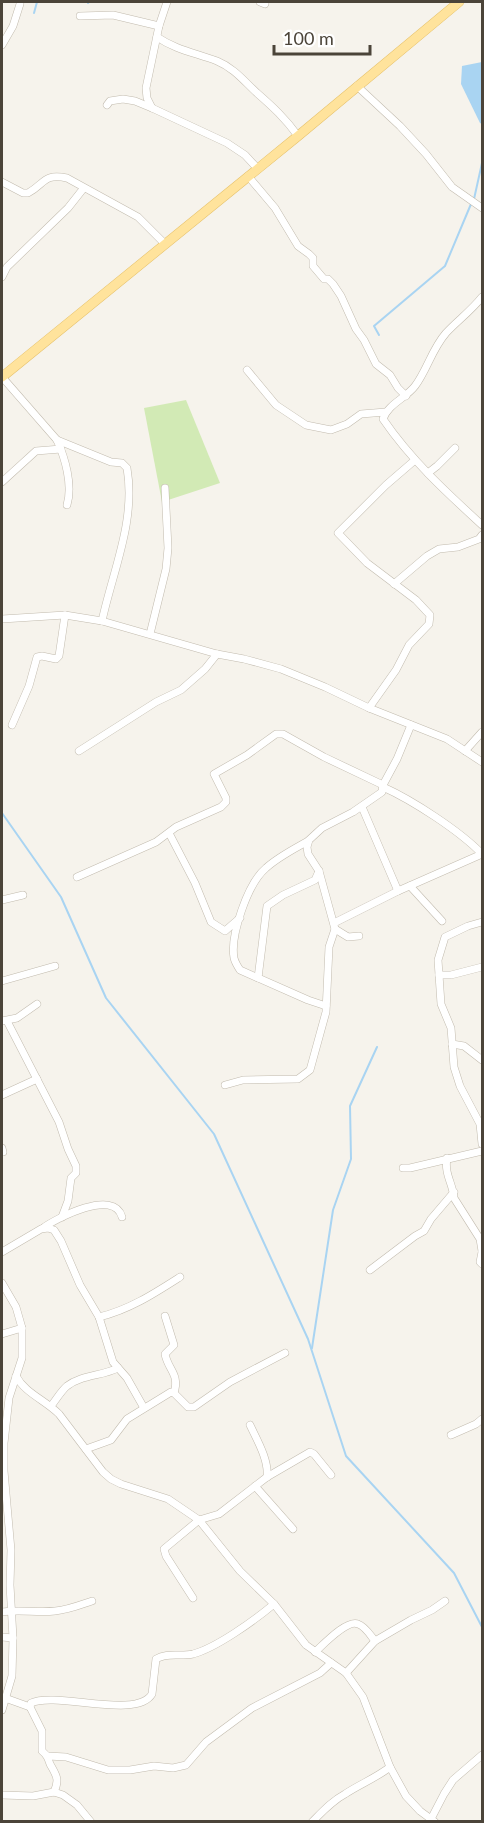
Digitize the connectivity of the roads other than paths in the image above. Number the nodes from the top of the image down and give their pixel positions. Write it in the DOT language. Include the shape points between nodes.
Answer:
graph roads {
  1 [pos="167,2"];
  2 [pos="459,2"];
  3 [pos="20,4"];
  4 [pos="80,16"];
  5 [pos="159,26"];
  6 [pos="157,37"];
  7 [pos="2,45"];
  8 [pos="357,86"];
  9 [pos="107,105"];
  10 [pos="152,108"];
  11 [pos="298,136"];
  12 [pos="258,169"];
  13 [pos="248,176"];
  14 [pos="2,182"];
  15 [pos="83,189"];
  16 [pos="483,208"];
  17 [pos="165,244"];
  18 [pos="2,277"];
  19 [pos="483,297"];
  20 [pos="247,370"];
  21 [pos="2,377"];
  22 [pos="406,396"];
  23 [pos="386,412"];
  24 [pos="57,440"];
  25 [pos="455,448"];
  26 [pos="61,449"];
  27 [pos="415,460"];
  28 [pos="428,473"];
  29 [pos="2,482"];
  30 [pos="165,488"];
  31 [pos="67,505"];
  32 [pos="483,525"];
  33 [pos="483,536"];
  34 [pos="394,584"];
  35 [pos="65,615"];
  36 [pos="2,619"];
  37 [pos="102,621"];
  38 [pos="150,634"];
  39 [pos="217,654"];
  40 [pos="369,708"];
  41 [pos="411,724"];
  42 [pos="12,725"];
  43 [pos="483,732"];
  44 [pos="465,751"];
  45 [pos="79,752"];
  46 [pos="483,762"];
  47 [pos="383,786"];
  48 [pos="362,807"];
  49 [pos="169,833"];
  50 [pos="309,840"];
  51 [pos="483,854"];
  52 [pos="319,871"];
  53 [pos="77,877"];
  54 [pos="410,886"];
  55 [pos="398,891"];
  56 [pos="23,895"];
  57 [pos="2,900"];
  58 [pos="240,918"];
  59 [pos="442,921"];
  60 [pos="483,922"];
  61 [pos="334,926"];
  62 [pos="359,936"];
  63 [pos="55,966"];
  64 [pos="483,967"];
  65 [pos="439,975"];
  66 [pos="258,978"];
  67 [pos="2,981"];
  68 [pos="37,1004"];
  69 [pos="326,1006"];
  70 [pos="4,1021"];
  71 [pos="452,1044"];
  72 [pos="483,1060"];
  73 [pos="38,1079"];
  74 [pos="225,1085"];
  75 [pos="2,1095"];
  76 [pos="483,1144"];
  77 [pos="483,1151"];
  78 [pos="447,1158"];
  79 [pos="403,1168"];
  80 [pos="454,1192"];
  81 [pos="62,1216"];
  82 [pos="123,1217"];
  83 [pos="41,1229"];
  84 [pos="2,1252"];
  85 [pos="483,1252"];
  86 [pos="483,1264"];
  87 [pos="370,1270"];
  88 [pos="180,1276"];
  89 [pos="2,1282"];
  90 [pos="165,1316"];
  91 [pos="99,1317"];
  92 [pos="22,1328"];
  93 [pos="2,1334"];
  94 [pos="285,1353"];
  95 [pos="118,1368"];
  96 [pos="16,1376"];
  97 [pos="174,1393"];
  98 [pos="51,1406"];
  99 [pos="144,1408"];
  100 [pos="483,1419"];
  101 [pos="250,1425"];
  102 [pos="451,1435"];
  103 [pos="3,1443"];
  104 [pos="86,1449"];
  105 [pos="331,1475"];
  106 [pos="267,1477"];
  107 [pos="255,1486"];
  108 [pos="199,1520"];
  109 [pos="5,1522"];
  110 [pos="292,1529"];
  111 [pos="193,1598"];
  112 [pos="92,1600"];
  113 [pos="445,1601"];
  114 [pos="274,1604"];
  115 [pos="12,1611"];
  116 [pos="2,1612"];
  117 [pos="2,1637"];
  118 [pos="13,1638"];
  119 [pos="375,1641"];
  120 [pos="315,1652"];
  121 [pos="331,1663"];
  122 [pos="346,1673"];
  123 [pos="5,1698"];
  124 [pos="30,1707"];
  125 [pos="2,1710"];
  126 [pos="483,1755"];
  127 [pos="48,1756"];
  128 [pos="390,1767"];
  129 [pos="54,1792"];
  130 [pos="2,1795"];
  131 [pos="433,1820"];
  132 [pos="91,1821"];
  133 [pos="312,1821"];
  1 -- 5 [label="street"];
  2 -- 8 [label="main road"];
  3 -- 7 [label="street"];
  4 -- 5 [label="street" via="123,16"];
  5 -- 6 [label="street"];
  6 -- 10 [label="street" via="146,88"];
  6 -- 11 [label="street" via="234,71 285,118"];
  8 -- 11 [label="main road"];
  8 -- 16 [label="street" via="400,126 452,187"];
  9 -- 10 [label="street" via="123,99"];
  10 -- 12 [label="street" via="228,143"];
  11 -- 12 [label="main road"];
  12 -- 13 [label="main road"];
  13 -- 17 [label="main road"];
  13 -- 22 [label="street" via="275,208 298,246 313,258 313,266 333,284 376,364"];
  14 -- 15 [label="street" via="28,193 44,180 57,176"];
  15 -- 17 [label="street" via="138,218"];
  15 -- 18 [label="street" via="7,267"];
  17 -- 21 [label="main road"];
  19 -- 22 [label="street" via="445,334"];
  20 -- 23 [label="street" via="276,405 306,424 331,430 361,414"];
  21 -- 24 [label="street"];
  22 -- 23 [label="street"];
  23 -- 27 [label="street" via="383,419"];
  24 -- 26 [label="street"];
  24 -- 37 [label="street" via="127,468 129,516"];
  25 -- 28 [label="street"];
  26 -- 29 [label="street" via="36,451"];
  26 -- 31 [label="street" via="70,496"];
  27 -- 28 [label="street"];
  27 -- 34 [label="street" via="338,533"];
  28 -- 32 [label="street"];
  30 -- 38 [label="street" via="166,569"];
  33 -- 34 [label="street" via="458,547 439,549"];
  34 -- 40 [label="street" via="426,610 430,622 409,645"];
  35 -- 36 [label="street"];
  35 -- 37 [label="street"];
  35 -- 42 [label="street" via="59,656 38,657"];
  37 -- 38 [label="street"];
  38 -- 39 [label="street"];
  39 -- 40 [label="street" via="281,669"];
  39 -- 45 [label="street" via="181,690"];
  40 -- 41 [label="street"];
  41 -- 44 [label="street"];
  41 -- 47 [label="street"];
  43 -- 44 [label="street"];
  44 -- 46 [label="street"];
  47 -- 48 [label="street" via="382,792"];
  47 -- 49 [label="street" via="324,758 291,737 276,734 214,774 226,798 221,807"];
  47 -- 51 [label="street" via="442,822"];
  48 -- 50 [label="street" via="322,828"];
  48 -- 55 [label="street"];
  49 -- 53 [label="street"];
  49 -- 58 [label="street" via="211,922 225,931"];
  50 -- 52 [label="street" via="308,854"];
  50 -- 58 [label="street" via="264,869 250,890"];
  51 -- 54 [label="street"];
  52 -- 61 [label="street"];
  52 -- 66 [label="street" via="315,880 267,906"];
  54 -- 55 [label="street"];
  54 -- 59 [label="street"];
  55 -- 61 [label="street"];
  56 -- 57 [label="street"];
  58 -- 66 [label="street" via="234,960 240,970"];
  60 -- 65 [label="street" via="445,937 438,960"];
  61 -- 62 [label="street" via="348,937"];
  61 -- 69 [label="street" via="328,946"];
  63 -- 67 [label="street"];
  64 -- 65 [label="street"];
  65 -- 71 [label="street" via="441,1004 451,1028"];
  66 -- 69 [label="street"];
  68 -- 70 [label="street" via="17,1018"];
  69 -- 74 [label="street" via="310,1070 298,1079 243,1080"];
  70 -- 73 [label="street"];
  71 -- 72 [label="street" via="464,1046"];
  71 -- 76 [label="street" via="454,1067 480,1124"];
  73 -- 75 [label="street"];
  73 -- 81 [label="street" via="76,1167"];
  77 -- 78 [label="street"];
  78 -- 79 [label="street"];
  78 -- 80 [label="street" via="446,1172"];
  80 -- 85 [label="street"];
  80 -- 87 [label="street" via="424,1231"];
  81 -- 82 [label="street" via="94,1206 117,1208"];
  81 -- 83 [label="street"];
  83 -- 84 [label="street"];
  83 -- 91 [label="street" via="54,1230"];
  85 -- 86 [label="street"];
  88 -- 91 [label="street" via="147,1297"];
  89 -- 92 [label="street"];
  90 -- 97 [label="street" via="174,1345 165,1354 176,1378"];
  91 -- 95 [label="street"];
  92 -- 93 [label="street"];
  92 -- 96 [label="street" via="22,1358"];
  94 -- 97 [label="street" via="230,1382 194,1407 188,1407"];
  95 -- 98 [label="street" via="76,1381"];
  95 -- 99 [label="street"];
  96 -- 98 [label="street" via="20,1384"];
  96 -- 103 [label="street"];
  97 -- 99 [label="street"];
  98 -- 104 [label="street"];
  99 -- 104 [label="street" via="127,1419 111,1440"];
  100 -- 102 [label="street"];
  101 -- 106 [label="street" via="268,1470"];
  103 -- 109 [label="street"];
  104 -- 108 [label="street" via="111,1479 168,1499"];
  105 -- 106 [label="street" via="310,1452"];
  106 -- 107 [label="street"];
  107 -- 108 [label="street" via="219,1514"];
  107 -- 110 [label="street"];
  108 -- 111 [label="street" via="164,1550"];
  108 -- 114 [label="street" via="240,1571"];
  109 -- 115 [label="street"];
  112 -- 115 [label="street" via="54,1611"];
  113 -- 119 [label="street"];
  114 -- 120 [label="street"];
  114 -- 124 [label="street" via="202,1651 156,1659 152,1694 144,1701 115,1705 51,1700 36,1701"];
  115 -- 116 [label="street"];
  115 -- 118 [label="street"];
  117 -- 118 [label="street"];
  118 -- 123 [label="street" via="12,1676"];
  119 -- 120 [label="street" via="359,1624 353,1623"];
  119 -- 122 [label="street"];
  120 -- 121 [label="street"];
  121 -- 122 [label="street"];
  121 -- 127 [label="street" via="320,1673 252,1708 206,1742 186,1765 108,1770 66,1757"];
  122 -- 128 [label="street" via="363,1696"];
  123 -- 124 [label="street"];
  123 -- 125 [label="street"];
  124 -- 127 [label="street" via="42,1731 42,1751"];
  126 -- 131 [label="street" via="453,1780"];
  127 -- 129 [label="street" via="57,1776"];
  128 -- 131 [label="street" via="406,1796"];
  128 -- 133 [label="street" via="339,1798"];
  129 -- 130 [label="street"];
  129 -- 132 [label="street" via="77,1805"];
}
